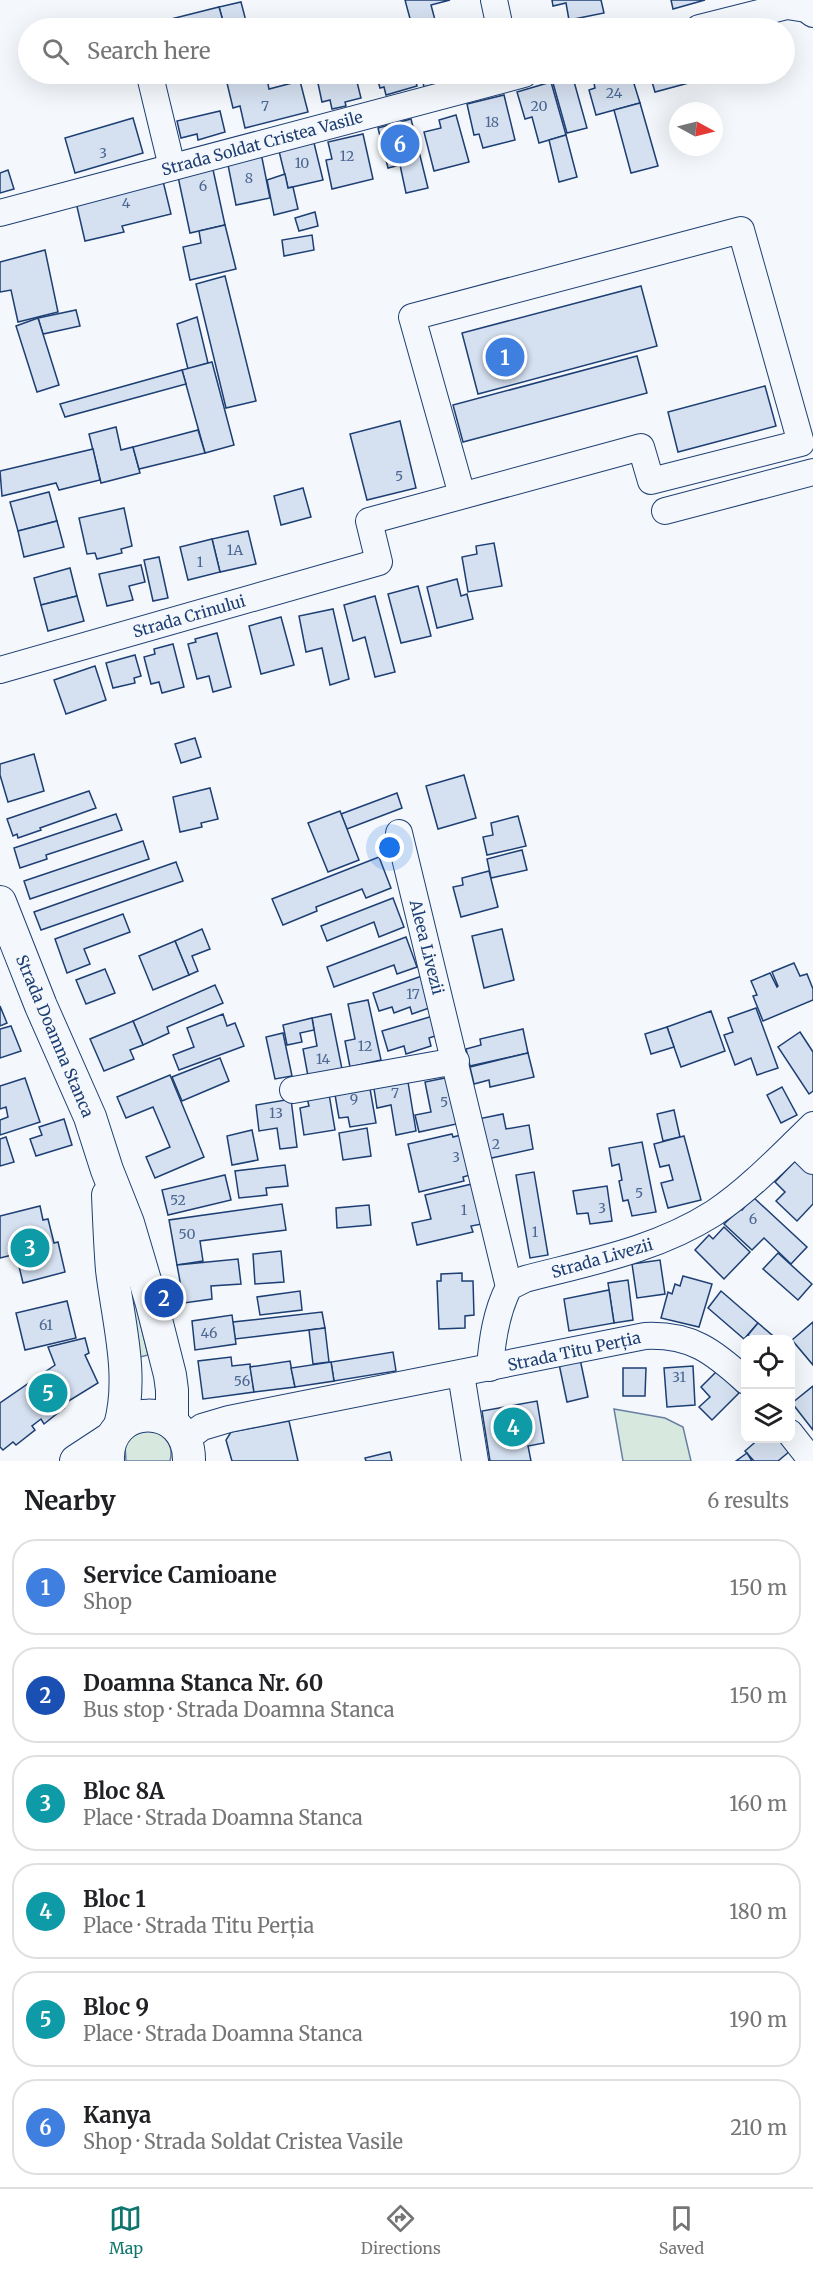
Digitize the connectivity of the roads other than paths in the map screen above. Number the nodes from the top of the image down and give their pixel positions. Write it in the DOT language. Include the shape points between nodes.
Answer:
graph roads {
  1 [pos="494,0"];
  2 [pos="813,14"];
  3 [pos="498,18"];
  4 [pos="739,18"];
  5 [pos="152,84"];
  6 [pos="481,84"];
  7 [pos="172,167"];
  8 [pos="0,213"];
  9 [pos="813,472"];
  10 [pos="462,495"];
  11 [pos="665,511"];
  12 [pos="0,670"];
  13 [pos="399,833"];
  14 [pos="0,902"];
  15 [pos="456,1061"];
  16 [pos="293,1090"];
  17 [pos="813,1125"];
  18 [pos="795,1143"];
  19 [pos="813,1161"];
  20 [pos="107,1170"];
  21 [pos="509,1287"];
  22 [pos="490,1368"];
  23 [pos="461,1374"];
  24 [pos="741,1377"];
  25 [pos="795,1439"];
  26 [pos="113,1442"];
  27 [pos="185,1449"];
  28 [pos="76,1461"];
  29 [pos="475,1461"];
  30 [pos="812,1461"];
  1 -- 3 [label="street"];
  2 -- 4 [label="street" via="787,6"];
  5 -- 7 [label="street"];
  6 -- 7 [label="street, Strada Soldat Cristea Vasile"];
  7 -- 8 [label="street, Strada Soldat Cristea Vasile"];
  9 -- 11 [label="street"];
  10 -- 10 [label="street" via="641,447 651,481 801,443 741,230 412,317"];
  10 -- 12 [label="street, Strada Crinului" via="369,521 379,562"];
  13 -- 15 [label="street, Aleea Livezii"];
  14 -- 20 [label="main road, Strada Doamna Stanca" via="90,1117"];
  15 -- 16 [label="street"];
  15 -- 21 [label="street, Aleea Livezii"];
  17 -- 18 [label="street, Strada Livezii"];
  18 -- 19 [label="street"];
  18 -- 21 [label="street, Strada Livezii" via="729,1202 675,1234 642,1248 525,1279"];
  20 -- 26 [label="main road, Strada Doamna Stanca" via="112,1270 126,1382 124,1410"];
  20 -- 27 [label="main road, Strada Doamna Stanca" via="128,1223 152,1304"];
  21 -- 22 [label="street" via="497,1319"];
  22 -- 23 [label="street, Strada Titu Perția"];
  22 -- 24 [label="street, Strada Titu Perția" via="661,1335 706,1348"];
  23 -- 27 [label="street, Strada Titu Perția" via="215,1422 202,1427"];
  23 -- 29 [label="street"];
  25 -- 30 [label="street"];
  26 -- 27 [label="main road" via="131,1418 159,1416"];
  26 -- 28 [label="main road"];
}
